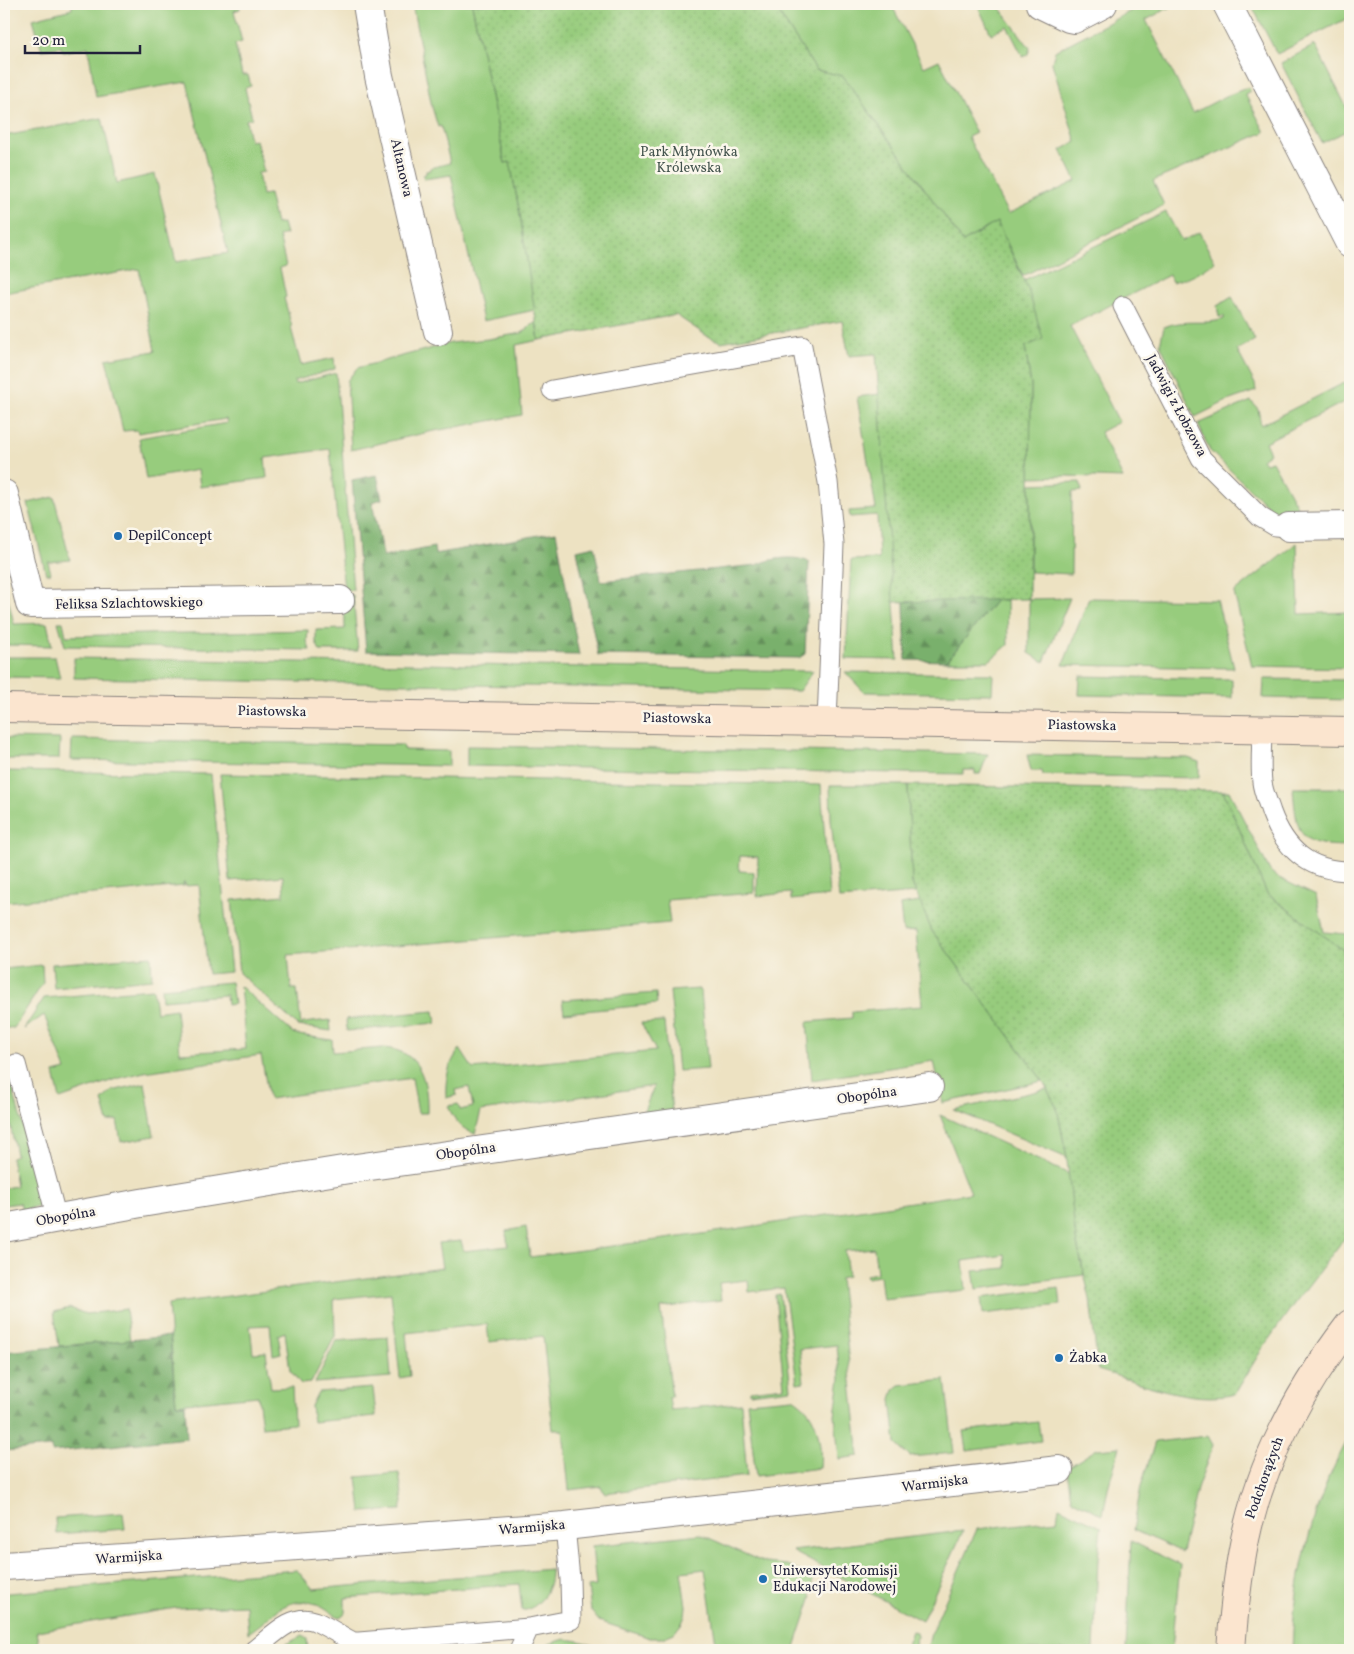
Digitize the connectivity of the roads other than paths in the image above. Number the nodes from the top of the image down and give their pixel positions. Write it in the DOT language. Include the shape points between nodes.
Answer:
graph roads {
  1 [pos="367,4"];
  2 [pos="1040,4"];
  3 [pos="1103,4"];
  4 [pos="1227,4"];
  5 [pos="1350,244"];
  6 [pos="1123,306"];
  7 [pos="438,331"];
  8 [pos="552,390"];
  9 [pos="4,494"];
  10 [pos="1350,526"];
  11 [pos="1289,528"];
  12 [pos="340,600"];
  13 [pos="4,708"];
  14 [pos="827,722"];
  15 [pos="1262,728"];
  16 [pos="1350,730"];
  17 [pos="1350,871"];
  18 [pos="16,1064"];
  19 [pos="929,1087"];
  20 [pos="57,1219"];
  21 [pos="4,1228"];
  22 [pos="1350,1324"];
  23 [pos="1059,1470"];
  24 [pos="566,1526"];
  25 [pos="4,1566"];
  26 [pos="529,1628"];
  27 [pos="424,1643"];
  28 [pos="254,1650"];
  29 [pos="519,1650"];
  30 [pos="1231,1650"];
  1 -- 7 [label="street, Altanowa" via="379,76"];
  2 -- 3 [label="street" via="1074,19"];
  4 -- 5 [label="street"];
  6 -- 11 [label="lane, Jadwigi z Łobzowa" via="1201,458 1266,521"];
  8 -- 14 [label="lane" via="802,346 833,517 834,572"];
  9 -- 12 [label="street, Feliksa Szlachtowskiego" via="30,604"];
  10 -- 11 [label="street, Jadwigi z Łobzowa"];
  13 -- 14 [label="street, Piastowska"];
  14 -- 15 [label="street, Piastowska"];
  15 -- 16 [label="street, Piastowska"];
  15 -- 17 [label="lane" via="1262,782 1274,822 1285,840 1301,858 1329,870"];
  18 -- 20 [label="lane"];
  19 -- 20 [label="street, Obopólna" via="349,1169"];
  20 -- 21 [label="street, Obopólna"];
  22 -- 30 [label="street, Podchorążych" via="1301,1396 1266,1471 1242,1553"];
  23 -- 24 [label="street, Warmijska"];
  24 -- 25 [label="street, Warmijska"];
  24 -- 26 [label="lane" via="571,1620"];
  26 -- 27 [label="lane"];
  26 -- 29 [label="lane"];
  27 -- 28 [label="lane" via="355,1642 313,1621 302,1620 289,1623"];
}
